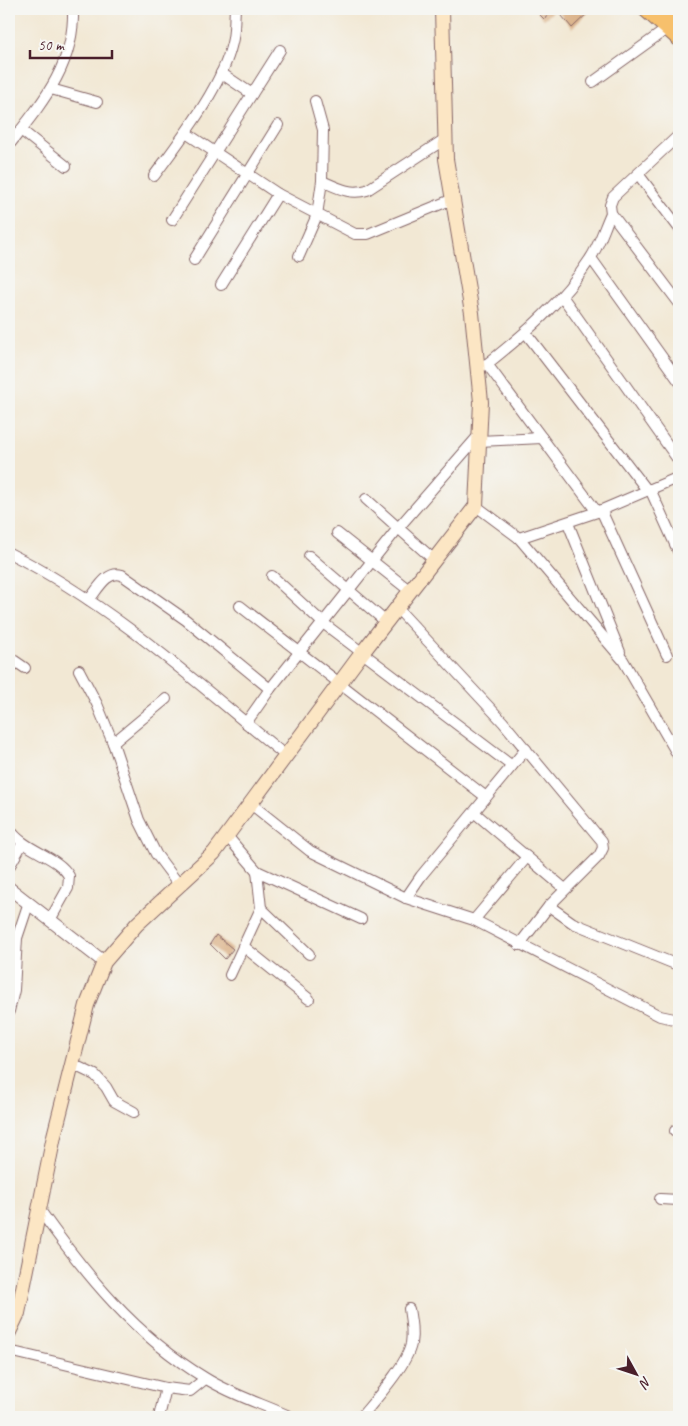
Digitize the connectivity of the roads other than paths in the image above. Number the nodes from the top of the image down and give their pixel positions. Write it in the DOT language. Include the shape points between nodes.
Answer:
graph roads {
  1 [pos="73,9"];
  2 [pos="235,9"];
  3 [pos="442,9"];
  4 [pos="646,9"];
  5 [pos="664,9"];
  6 [pos="675,29"];
  7 [pos="280,50"];
  8 [pos="221,73"];
  9 [pos="593,82"];
  10 [pos="51,89"];
  11 [pos="252,94"];
  12 [pos="315,101"];
  13 [pos="97,102"];
  14 [pos="278,125"];
  15 [pos="21,130"];
  16 [pos="186,133"];
  17 [pos="679,136"];
  18 [pos="446,139"];
  19 [pos="9,145"];
  20 [pos="214,152"];
  21 [pos="66,166"];
  22 [pos="638,174"];
  23 [pos="248,175"];
  24 [pos="154,176"];
  25 [pos="322,181"];
  26 [pos="278,194"];
  27 [pos="453,199"];
  28 [pos="611,213"];
  29 [pos="317,215"];
  30 [pos="172,220"];
  31 [pos="679,228"];
  32 [pos="298,256"];
  33 [pos="591,258"];
  34 [pos="194,260"];
  35 [pos="221,285"];
  36 [pos="562,296"];
  37 [pos="679,303"];
  38 [pos="526,333"];
  39 [pos="482,366"];
  40 [pos="679,381"];
  41 [pos="479,437"];
  42 [pos="542,438"];
  43 [pos="679,461"];
  44 [pos="679,477"];
  45 [pos="648,490"];
  46 [pos="366,499"];
  47 [pos="476,506"];
  48 [pos="599,511"];
  49 [pos="568,523"];
  50 [pos="399,526"];
  51 [pos="337,534"];
  52 [pos="519,538"];
  53 [pos="9,553"];
  54 [pos="679,553"];
  55 [pos="309,556"];
  56 [pos="434,560"];
  57 [pos="373,561"];
  58 [pos="272,576"];
  59 [pos="349,591"];
  60 [pos="410,591"];
  61 [pos="89,600"];
  62 [pos="240,606"];
  63 [pos="397,608"];
  64 [pos="386,622"];
  65 [pos="323,623"];
  66 [pos="299,653"];
  67 [pos="362,653"];
  68 [pos="667,655"];
  69 [pos="9,657"];
  70 [pos="623,660"];
  71 [pos="25,668"];
  72 [pos="79,670"];
  73 [pos="339,684"];
  74 [pos="270,689"];
  75 [pos="166,699"];
  76 [pos="246,723"];
  77 [pos="113,743"];
  78 [pos="526,749"];
  79 [pos="286,756"];
  80 [pos="679,757"];
  81 [pos="512,766"];
  82 [pos="486,797"];
  83 [pos="252,804"];
  84 [pos="475,813"];
  85 [pos="9,828"];
  86 [pos="228,836"];
  87 [pos="22,844"];
  88 [pos="527,857"];
  89 [pos="9,866"];
  90 [pos="257,871"];
  91 [pos="180,886"];
  92 [pos="9,888"];
  93 [pos="565,889"];
  94 [pos="406,898"];
  95 [pos="28,905"];
  96 [pos="549,906"];
  97 [pos="261,908"];
  98 [pos="361,919"];
  99 [pos="50,920"];
  100 [pos="474,920"];
  101 [pos="519,945"];
  102 [pos="243,946"];
  103 [pos="309,954"];
  104 [pos="104,962"];
  105 [pos="675,964"];
  106 [pos="230,975"];
  107 [pos="309,1000"];
  108 [pos="9,1011"];
  109 [pos="679,1020"];
  110 [pos="72,1064"];
  111 [pos="134,1112"];
  112 [pos="660,1199"];
  113 [pos="679,1200"];
  114 [pos="39,1209"];
  115 [pos="409,1309"];
  116 [pos="9,1332"];
  117 [pos="9,1352"];
  118 [pos="205,1379"];
  119 [pos="166,1388"];
  120 [pos="159,1417"];
  121 [pos="291,1417"];
  122 [pos="361,1417"];
  1 -- 10 [label="street" via="74,31 70,50"];
  2 -- 8 [label="street" via="234,33"];
  3 -- 18 [label="main road"];
  4 -- 6 [label="main road"];
  5 -- 6 [label="main road"];
  6 -- 9 [label="street"];
  7 -- 11 [label="street"];
  8 -- 11 [label="street"];
  8 -- 16 [label="street"];
  10 -- 13 [label="street"];
  10 -- 15 [label="street"];
  11 -- 20 [label="street"];
  12 -- 25 [label="street" via="323,130"];
  14 -- 23 [label="street"];
  15 -- 19 [label="street"];
  15 -- 21 [label="street"];
  16 -- 20 [label="street"];
  16 -- 24 [label="street"];
  17 -- 22 [label="street"];
  18 -- 25 [label="street" via="367,190 345,192"];
  18 -- 27 [label="main road"];
  20 -- 23 [label="street"];
  20 -- 30 [label="street"];
  22 -- 28 [label="street" via="612,197"];
  22 -- 31 [label="street"];
  23 -- 26 [label="street"];
  23 -- 34 [label="street"];
  25 -- 29 [label="street"];
  26 -- 29 [label="street"];
  26 -- 35 [label="street"];
  27 -- 29 [label="street" via="368,234 355,234"];
  27 -- 39 [label="main road"];
  28 -- 33 [label="street"];
  28 -- 37 [label="street"];
  29 -- 32 [label="street"];
  33 -- 36 [label="street"];
  33 -- 40 [label="street"];
  36 -- 38 [label="street"];
  36 -- 43 [label="street"];
  38 -- 39 [label="street"];
  38 -- 45 [label="street"];
  39 -- 41 [label="main road"];
  39 -- 42 [label="street"];
  41 -- 42 [label="street"];
  41 -- 47 [label="main road"];
  41 -- 50 [label="street"];
  42 -- 48 [label="street"];
  44 -- 45 [label="street"];
  45 -- 48 [label="street"];
  45 -- 54 [label="street"];
  46 -- 50 [label="street"];
  47 -- 52 [label="street"];
  47 -- 56 [label="main road"];
  48 -- 49 [label="street"];
  48 -- 68 [label="street"];
  49 -- 52 [label="street"];
  49 -- 70 [label="street"];
  50 -- 56 [label="street"];
  50 -- 57 [label="street"];
  51 -- 57 [label="street"];
  52 -- 70 [label="street"];
  53 -- 61 [label="street"];
  55 -- 59 [label="street"];
  56 -- 60 [label="main road"];
  57 -- 59 [label="street"];
  57 -- 60 [label="street"];
  58 -- 65 [label="street"];
  59 -- 64 [label="street"];
  59 -- 65 [label="street"];
  60 -- 63 [label="main road"];
  61 -- 74 [label="street" via="110,575 122,575 186,620"];
  61 -- 76 [label="street"];
  62 -- 66 [label="street"];
  63 -- 64 [label="main road"];
  63 -- 78 [label="street"];
  64 -- 67 [label="main road"];
  65 -- 66 [label="street"];
  65 -- 67 [label="street"];
  66 -- 73 [label="street"];
  66 -- 74 [label="street"];
  67 -- 73 [label="main road"];
  67 -- 81 [label="street"];
  69 -- 71 [label="street"];
  70 -- 80 [label="street"];
  72 -- 77 [label="street"];
  73 -- 79 [label="main road"];
  73 -- 82 [label="street"];
  74 -- 76 [label="street"];
  75 -- 77 [label="street"];
  76 -- 79 [label="street"];
  77 -- 91 [label="street" via="139,820 156,854"];
  78 -- 81 [label="street"];
  78 -- 93 [label="street" via="602,841 599,856"];
  79 -- 83 [label="main road"];
  81 -- 82 [label="street"];
  82 -- 84 [label="street"];
  83 -- 86 [label="main road"];
  83 -- 94 [label="street" via="310,851"];
  84 -- 88 [label="street"];
  84 -- 94 [label="street"];
  85 -- 87 [label="street"];
  86 -- 90 [label="street"];
  86 -- 91 [label="main road"];
  87 -- 89 [label="street"];
  87 -- 99 [label="street" via="60,866 69,876 68,888"];
  88 -- 93 [label="street"];
  88 -- 100 [label="street"];
  90 -- 97 [label="street"];
  90 -- 98 [label="street"];
  91 -- 104 [label="main road" via="137,924"];
  92 -- 95 [label="street"];
  93 -- 96 [label="street"];
  94 -- 100 [label="street"];
  95 -- 99 [label="street"];
  95 -- 108 [label="street" via="17,938 14,990"];
  96 -- 101 [label="street"];
  96 -- 105 [label="street" via="573,923"];
  97 -- 102 [label="street"];
  97 -- 103 [label="street"];
  99 -- 104 [label="street"];
  100 -- 101 [label="street"];
  101 -- 109 [label="street" via="660,1016"];
  102 -- 106 [label="street"];
  102 -- 107 [label="street"];
  104 -- 110 [label="main road" via="87,1005"];
  110 -- 111 [label="street" via="95,1075 114,1101"];
  110 -- 114 [label="main road"];
  112 -- 113 [label="street"];
  114 -- 116 [label="main road" via="18,1313"];
  114 -- 118 [label="street" via="82,1269 135,1326"];
  115 -- 122 [label="street" via="411,1346 394,1375"];
  117 -- 119 [label="street"];
  118 -- 119 [label="street" via="190,1391"];
  118 -- 121 [label="street"];
  119 -- 120 [label="street"];
}
